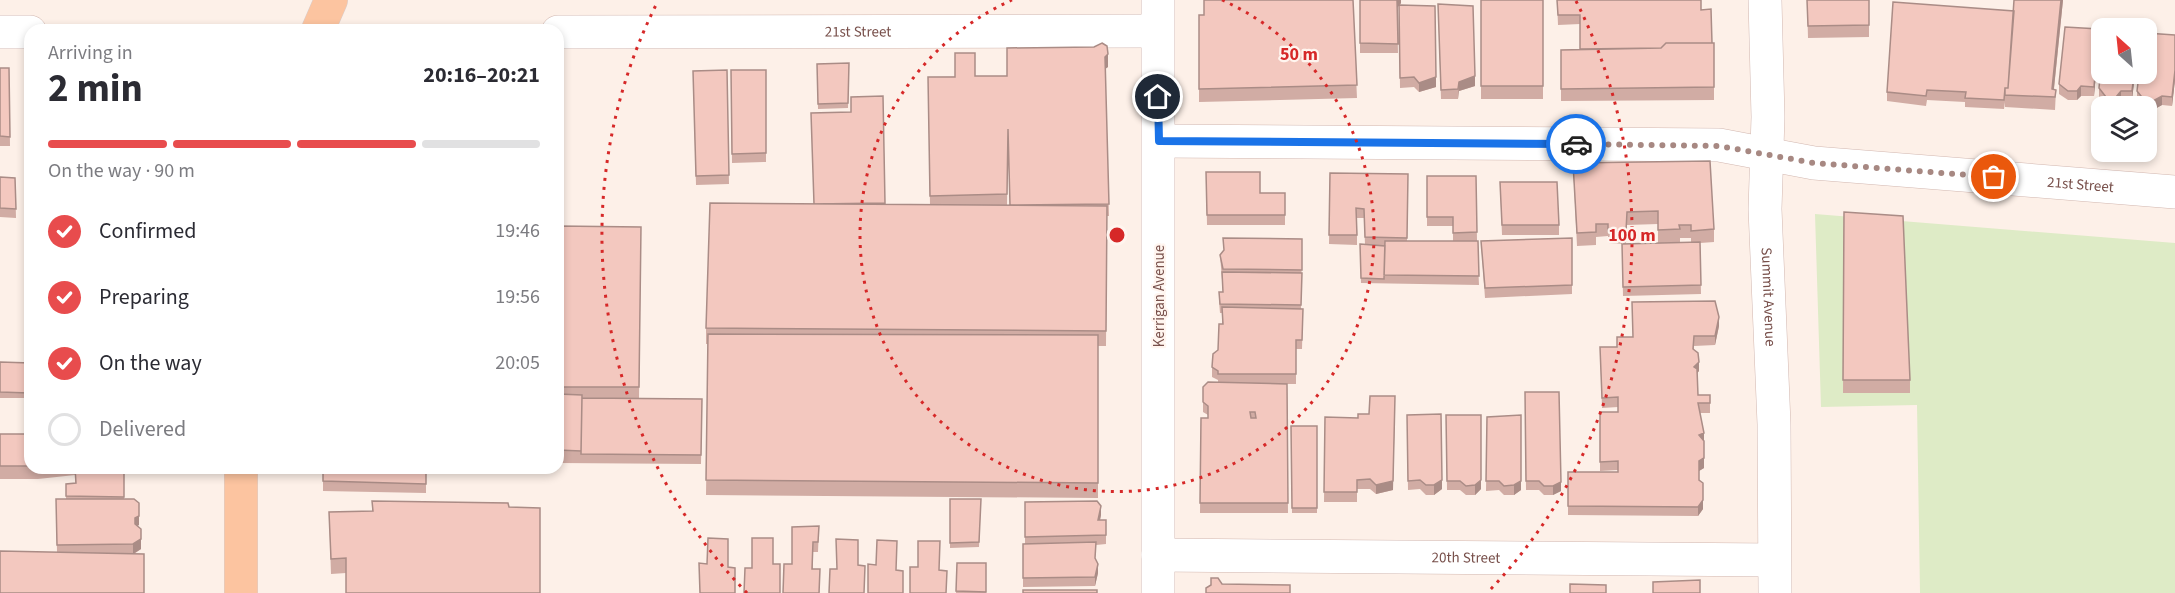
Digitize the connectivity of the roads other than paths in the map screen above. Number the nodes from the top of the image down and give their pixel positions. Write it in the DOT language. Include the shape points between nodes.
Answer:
graph roads {
  1 [pos="331,0"];
  2 [pos="1765,0"];
  3 [pos="1158,15"];
  4 [pos="321,24"];
  5 [pos="0,32"];
  6 [pos="24,32"];
  7 [pos="564,32"];
  8 [pos="1159,141"];
  9 [pos="1765,154"];
  10 [pos="2175,192"];
  11 [pos="241,474"];
  12 [pos="1158,555"];
  13 [pos="1774,560"];
  14 [pos="241,593"];
  15 [pos="1158,593"];
  16 [pos="1775,593"];
  1 -- 4 [label="main road"];
  2 -- 9 [label="street, Summit Avenue"];
  3 -- 7 [label="street, 21st Street"];
  3 -- 8 [label="street, Kerrigan Avenue"];
  5 -- 6 [label="street"];
  8 -- 9 [label="street, 21st Street" via="1719,146"];
  8 -- 12 [label="street, Kerrigan Avenue"];
  9 -- 10 [label="street, 21st Street" via="1814,163"];
  9 -- 13 [label="street, Summit Avenue" via="1774,424"];
  11 -- 14 [label="main road"];
  12 -- 13 [label="street, 20th Street"];
  12 -- 15 [label="street, Kerrigan Avenue"];
  13 -- 16 [label="street, Summit Avenue"];
}
